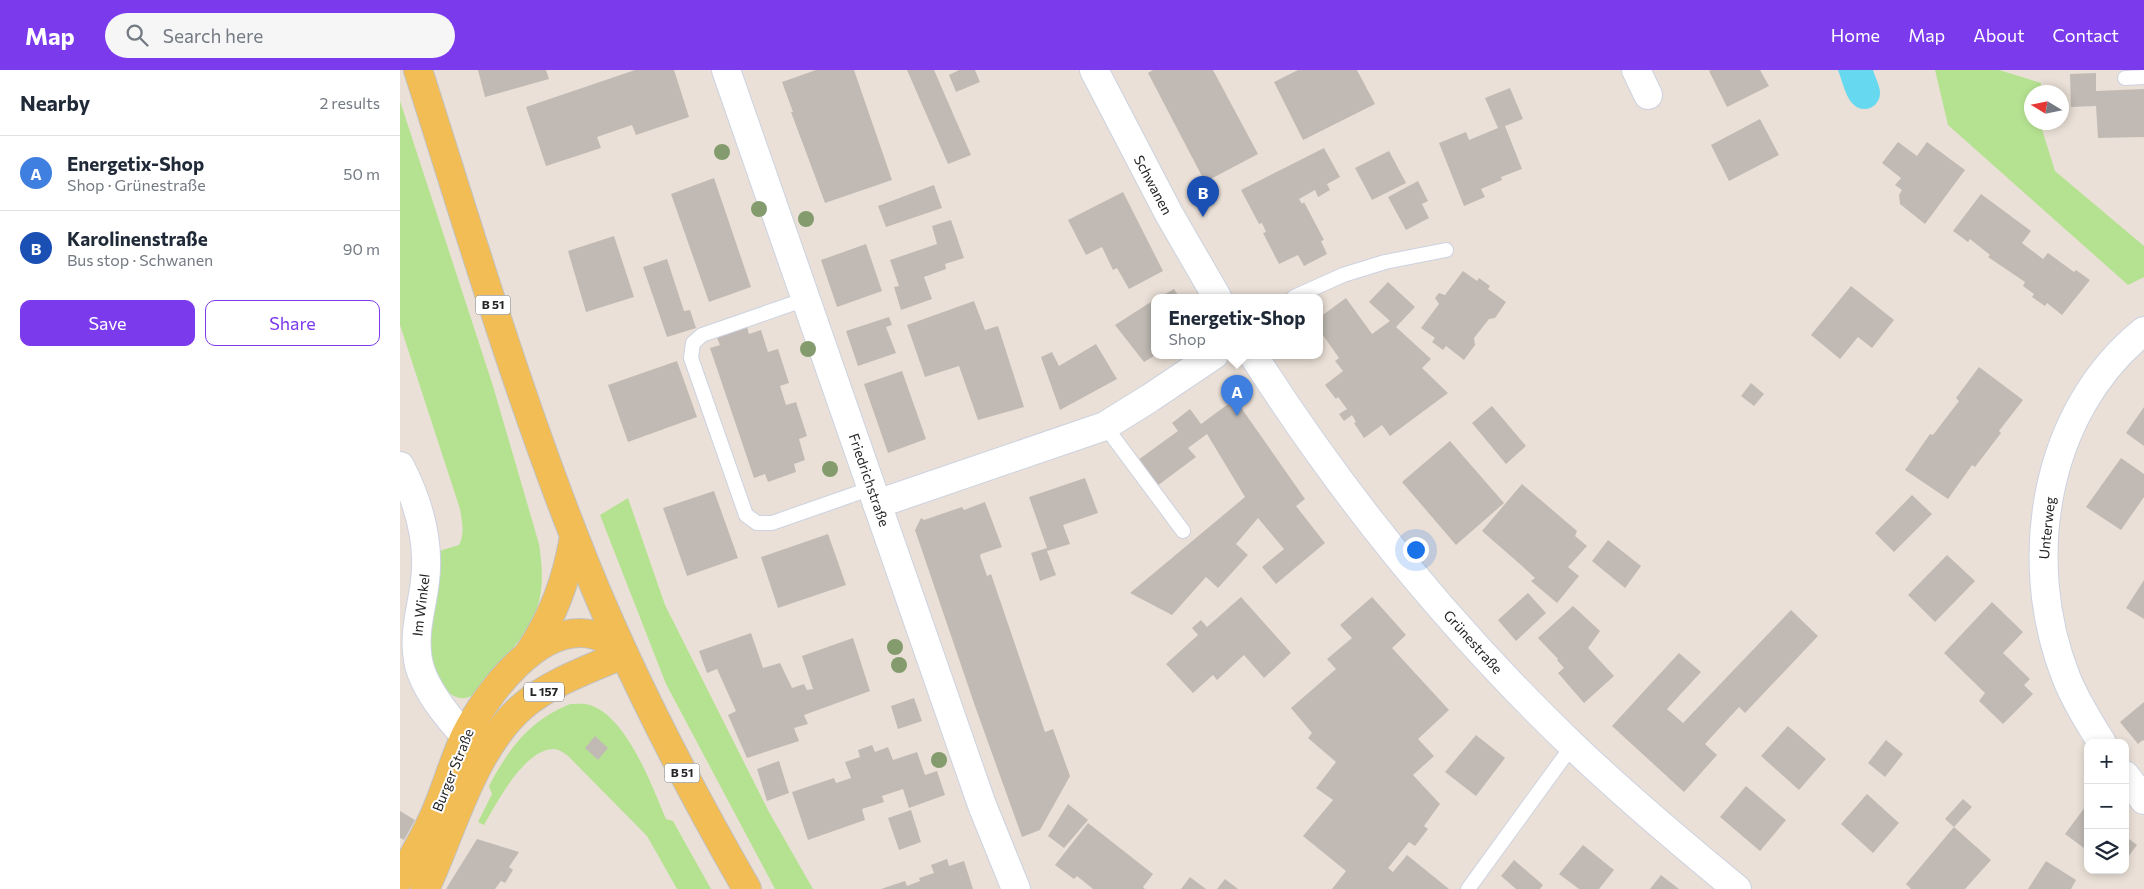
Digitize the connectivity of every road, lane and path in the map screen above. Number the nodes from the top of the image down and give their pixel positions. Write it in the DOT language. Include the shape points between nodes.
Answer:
graph roads {
  1 [pos="418,70"];
  2 [pos="726,70"];
  3 [pos="1094,70"];
  4 [pos="1636,70"];
  5 [pos="2144,77"];
  6 [pos="2125,78"];
  7 [pos="1648,95"];
  8 [pos="1446,250"];
  9 [pos="1215,294"];
  10 [pos="1301,294"];
  11 [pos="806,299"];
  12 [pos="2144,331"];
  13 [pos="1208,359"];
  14 [pos="1256,359"];
  15 [pos="1105,426"];
  16 [pos="400,466"];
  17 [pos="875,496"];
  18 [pos="1183,531"];
  19 [pos="574,537"];
  20 [pos="624,654"];
  21 [pos="527,656"];
  22 [pos="465,737"];
  23 [pos="2100,739"];
  24 [pos="1572,746"];
  25 [pos="484,756"];
  26 [pos="2129,781"];
  27 [pos="2144,800"];
  28 [pos="400,878"];
  29 [pos="425,889"];
  30 [pos="747,889"];
  31 [pos="1016,889"];
  32 [pos="1468,889"];
  33 [pos="1737,889"];
  1 -- 19 [label="main road, B 51" via="498,321"];
  2 -- 11 [label="street, Friedrichstraße"];
  3 -- 9 [label="street, Schwanen"];
  4 -- 7 [label="street"];
  5 -- 6 [label="lane"];
  8 -- 10 [label="lane" via="1385,262 1343,275"];
  11 -- 17 [label="street, Friedrichstraße"];
  11 -- 17 [label="lane" via="702,335 693,342 691,358 724,456 746,515 757,523 772,523"];
  12 -- 23 [label="street, Unterweg" via="2104,370 2072,422 2058,458 2046,522 2043,564 2046,608 2066,678"];
  13 -- 15 [label="street"];
  14 -- 24 [label="street, Grünestraße" via="1341,482 1405,564 1498,670"];
  15 -- 17 [label="street"];
  15 -- 18 [label="lane"];
  16 -- 22 [label="street, Im Winkel" via="412,488 426,547 425,581 417,617 418,662 427,684"];
  17 -- 31 [label="street, Friedrichstraße" via="982,805"];
  19 -- 20 [label="main road, B 51"];
  19 -- 21 [label="main road" via="559,600"];
  20 -- 21 [label="main road, Burger Straße / L 157" via="611,642 595,635 578,633 561,636"];
  20 -- 25 [label="main road, Burger Straße / L 157" via="563,682 523,706 504,726"];
  20 -- 30 [label="main road, B 51" via="669,748"];
  21 -- 22 [label="main road, Burger Straße / L 157" via="492,693"];
  22 -- 25 [label="street, Im Winkel"];
  22 -- 28 [label="main road, Burger Straße / L 157" via="428,828"];
  24 -- 32 [label="lane"];
  24 -- 33 [label="street, Grünestraße"];
  25 -- 29 [label="main road, Burger Straße / L 157" via="466,790"];
  26 -- 27 [label="street"];
}
